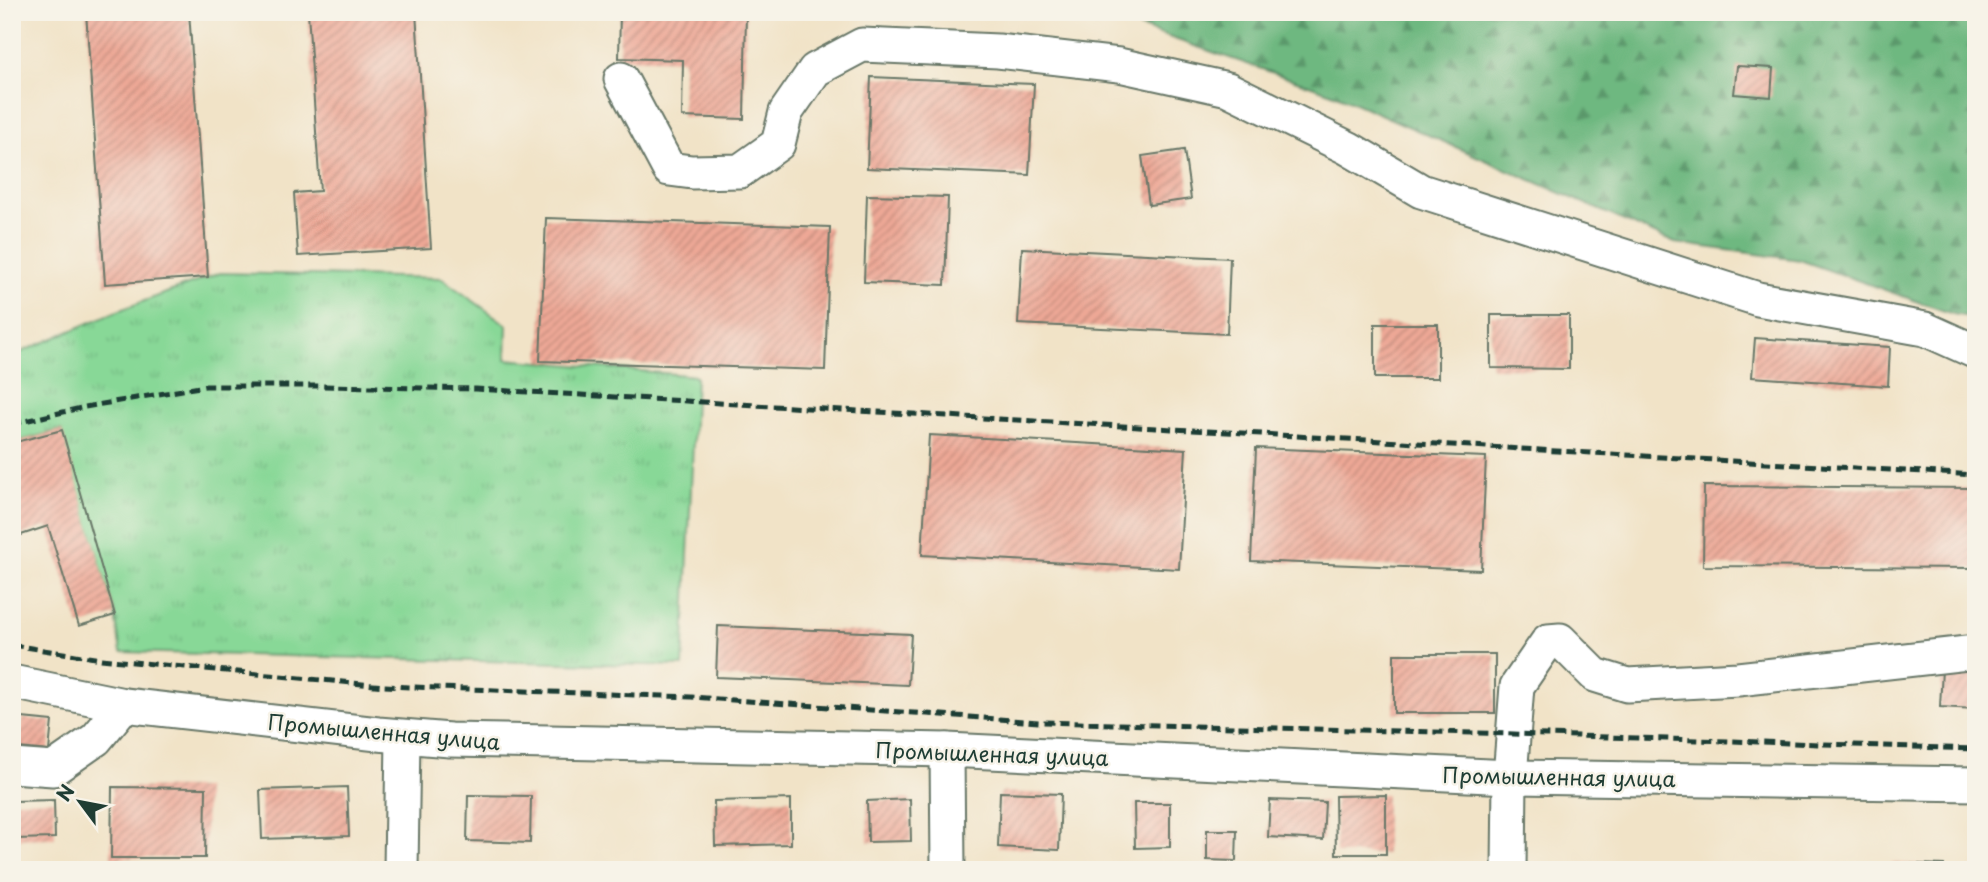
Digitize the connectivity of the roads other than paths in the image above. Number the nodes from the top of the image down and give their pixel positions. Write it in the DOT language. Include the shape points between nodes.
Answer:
graph roads {
  1 [pos="621,79"];
  2 [pos="1976,352"];
  3 [pos="1976,652"];
  4 [pos="12,682"];
  5 [pos="124,705"];
  6 [pos="403,737"];
  7 [pos="947,750"];
  8 [pos="12,766"];
  9 [pos="1510,777"];
  10 [pos="1976,784"];
  11 [pos="401,870"];
  12 [pos="948,870"];
  13 [pos="1509,870"];
  1 -- 2 [label="street" via="669,169 740,171 778,144 786,112 815,70 862,45 998,51 1119,65 1228,89 1348,148 1421,191 1758,299 1925,329"];
  3 -- 9 [label="street" via="1738,679 1627,685 1595,675 1560,640 1548,641 1517,686"];
  4 -- 5 [label="street, Промышленная улица"];
  5 -- 6 [label="street, Промышленная улица"];
  5 -- 8 [label="street" via="96,739 53,769"];
  6 -- 7 [label="street, Промышленная улица"];
  6 -- 11 [label="street"];
  7 -- 9 [label="street, Промышленная улица"];
  7 -- 12 [label="street"];
  9 -- 10 [label="street, Промышленная улица"];
  9 -- 13 [label="street"];
}
